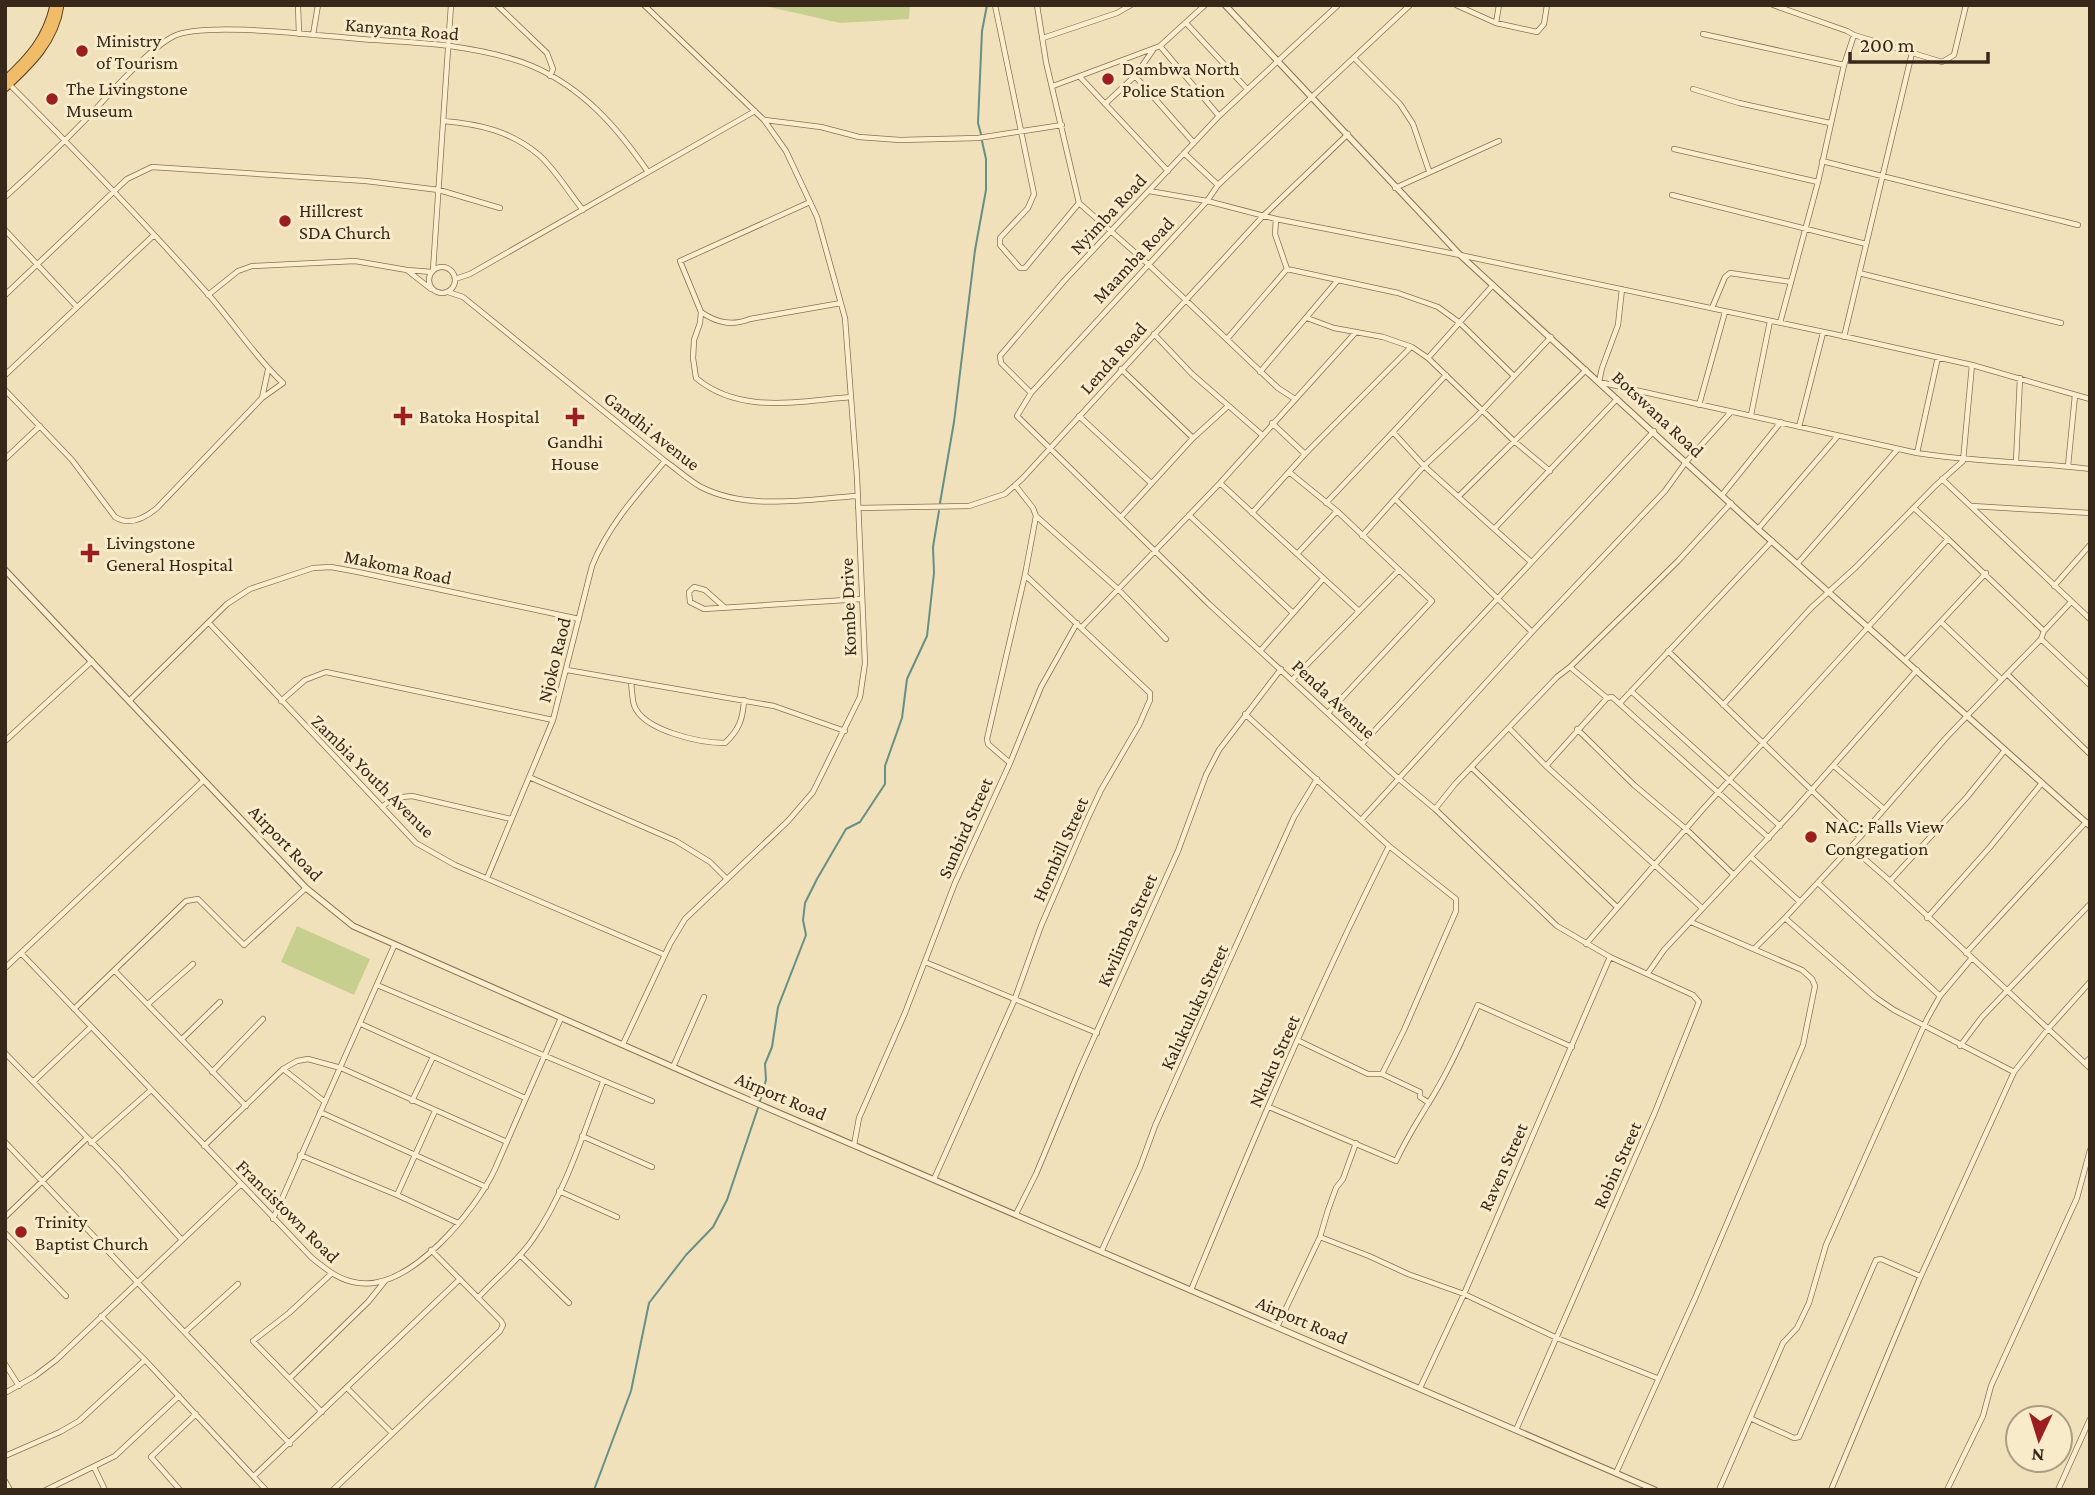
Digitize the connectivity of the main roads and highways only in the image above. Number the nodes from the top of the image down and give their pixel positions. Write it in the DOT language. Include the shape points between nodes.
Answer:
graph roads {
  1 [pos="54,5"];
  2 [pos="60,5"];
  3 [pos="6,82"];
  1 -- 3 [label="highway" via="36,49"];
  2 -- 3 [label="highway" via="48,41 29,66"];
}
